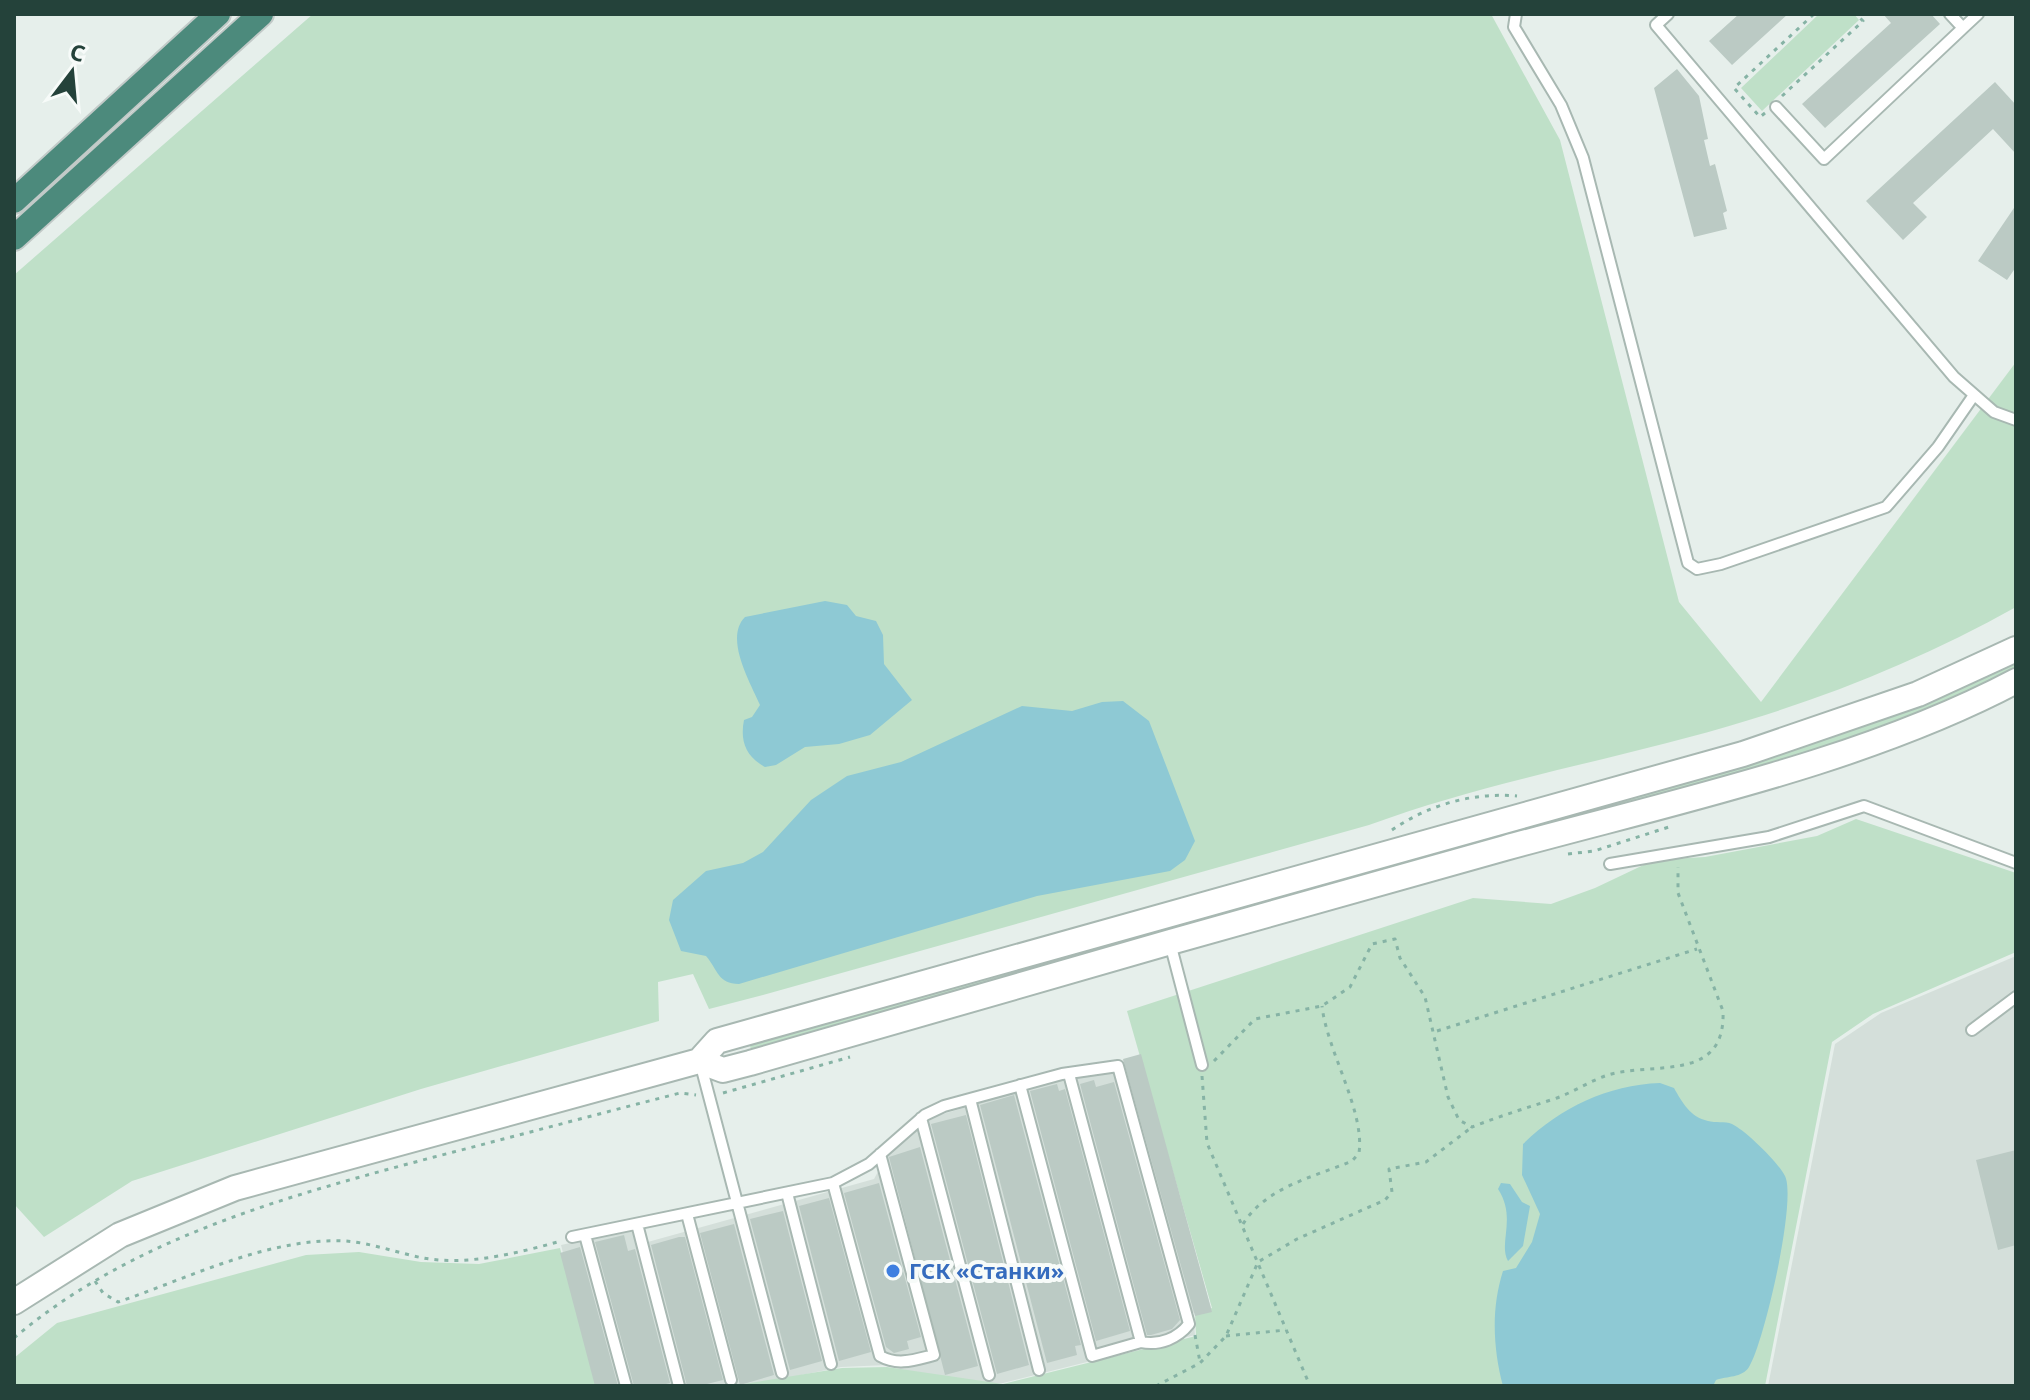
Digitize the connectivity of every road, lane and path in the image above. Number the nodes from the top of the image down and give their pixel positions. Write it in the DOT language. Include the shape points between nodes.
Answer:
graph roads {
  1 [pos="218,14"];
  2 [pos="261,14"];
  3 [pos="1516,14"];
  4 [pos="1668,14"];
  5 [pos="1814,14"];
  6 [pos="1856,14"];
  7 [pos="1950,14"];
  8 [pos="1978,14"];
  9 [pos="1963,28"];
  10 [pos="1772,107"];
  11 [pos="14,201"];
  12 [pos="14,238"];
  13 [pos="1974,395"];
  14 [pos="2016,420"];
  15 [pos="2016,649"];
  16 [pos="2016,681"];
  17 [pos="1518,796"];
  18 [pos="1392,830"];
  19 [pos="1681,852"];
  20 [pos="2016,863"];
  21 [pos="1610,864"];
  22 [pos="1169,941"];
  23 [pos="1697,949"];
  24 [pos="2016,997"];
  25 [pos="1322,1006"];
  26 [pos="1972,1030"];
  27 [pos="1436,1031"];
  28 [pos="699,1061"];
  29 [pos="1202,1065"];
  30 [pos="1069,1074"];
  31 [pos="1020,1085"];
  32 [pos="970,1099"];
  33 [pos="921,1118"];
  34 [pos="1472,1127"];
  35 [pos="880,1154"];
  36 [pos="833,1183"];
  37 [pos="787,1193"];
  38 [pos="737,1203"];
  39 [pos="687,1214"];
  40 [pos="637,1224"];
  41 [pos="1243,1224"];
  42 [pos="585,1235"];
  43 [pos="572,1237"];
  44 [pos="82,1257"];
  45 [pos="1258,1262"];
  46 [pos="14,1302"];
  47 [pos="1189,1324"];
  48 [pos="1286,1330"];
  49 [pos="1226,1336"];
  50 [pos="1141,1342"];
  51 [pos="1200,1363"];
  52 [pos="831,1364"];
  53 [pos="1039,1370"];
  54 [pos="782,1373"];
  55 [pos="989,1375"];
  56 [pos="731,1380"];
  57 [pos="626,1386"];
  58 [pos="679,1386"];
  59 [pos="1156,1386"];
  60 [pos="1310,1386"];
  1 -- 11 [label="highway"];
  2 -- 12 [label="highway"];
  3 -- 13 [label="lane" via="1514,27 1548,81 1583,158 1688,563 1697,569 1721,564 1886,507"];
  4 -- 13 [label="lane" via="1656,25"];
  5 -- 10 [label="path" via="1734,88 1760,117"];
  6 -- 10 [label="path" via="1863,21"];
  7 -- 9 [label="lane"];
  8 -- 9 [label="lane"];
  9 -- 10 [label="lane" via="1824,159"];
  13 -- 14 [label="lane" via="1994,412"];
  15 -- 28 [label="street" via="1918,694 1743,754 717,1041"];
  16 -- 22 [label="street" via="1912,728 1785,769"];
  17 -- 18 [label="path" via="1489,793 1418,812"];
  19 -- 20 [label="lane" via="1769,837 1864,806"];
  19 -- 21 [label="lane"];
  19 -- 23 [label="path" via="1678,893"];
  22 -- 28 [label="street" via="723,1070"];
  22 -- 29 [label="lane"];
  23 -- 27 [label="path"];
  23 -- 34 [label="path" via="1723,1011 1724,1028 1716,1047 1685,1067 1608,1075"];
  24 -- 26 [label="lane"];
  25 -- 27 [label="path" via="1350,987 1372,944 1395,939"];
  25 -- 29 [label="path" via="1255,1019 1221,1055"];
  25 -- 41 [label="path" via="1359,1153 1352,1161 1268,1197"];
  27 -- 34 [label="path" via="1438,1067 1448,1097 1459,1120"];
  28 -- 38 [label="lane"];
  28 -- 44 [label="street" via="235,1188 175,1210"];
  29 -- 41 [label="path" via="1207,1143"];
  30 -- 31 [label="lane"];
  30 -- 47 [label="lane" via="1118,1066"];
  30 -- 50 [label="lane"];
  31 -- 32 [label="lane"];
  31 -- 50 [label="lane" via="1092,1356"];
  32 -- 33 [label="lane"];
  32 -- 53 [label="lane"];
  33 -- 35 [label="lane"];
  33 -- 55 [label="lane"];
  34 -- 45 [label="path" via="1426,1162 1389,1169 1392,1192 1385,1200"];
  35 -- 36 [label="lane"];
  35 -- 36 [label="lane" via="934,1355 909,1362 880,1356"];
  36 -- 37 [label="lane"];
  37 -- 38 [label="lane"];
  37 -- 52 [label="lane"];
  38 -- 39 [label="lane"];
  38 -- 54 [label="lane"];
  39 -- 40 [label="lane"];
  39 -- 56 [label="lane"];
  40 -- 42 [label="lane"];
  40 -- 58 [label="lane"];
  41 -- 45 [label="path"];
  42 -- 43 [label="lane"];
  42 -- 57 [label="lane"];
  43 -- 44 [label="path" via="472,1259 427,1258 347,1241 299,1244 118,1302 103,1293"];
  44 -- 46 [label="street"];
  45 -- 48 [label="path"];
  45 -- 49 [label="path"];
  47 -- 50 [label="lane" via="1180,1336"];
  47 -- 51 [label="path" via="1198,1341"];
  48 -- 49 [label="path"];
  48 -- 60 [label="path"];
  49 -- 51 [label="path"];
  51 -- 59 [label="path"];
}
